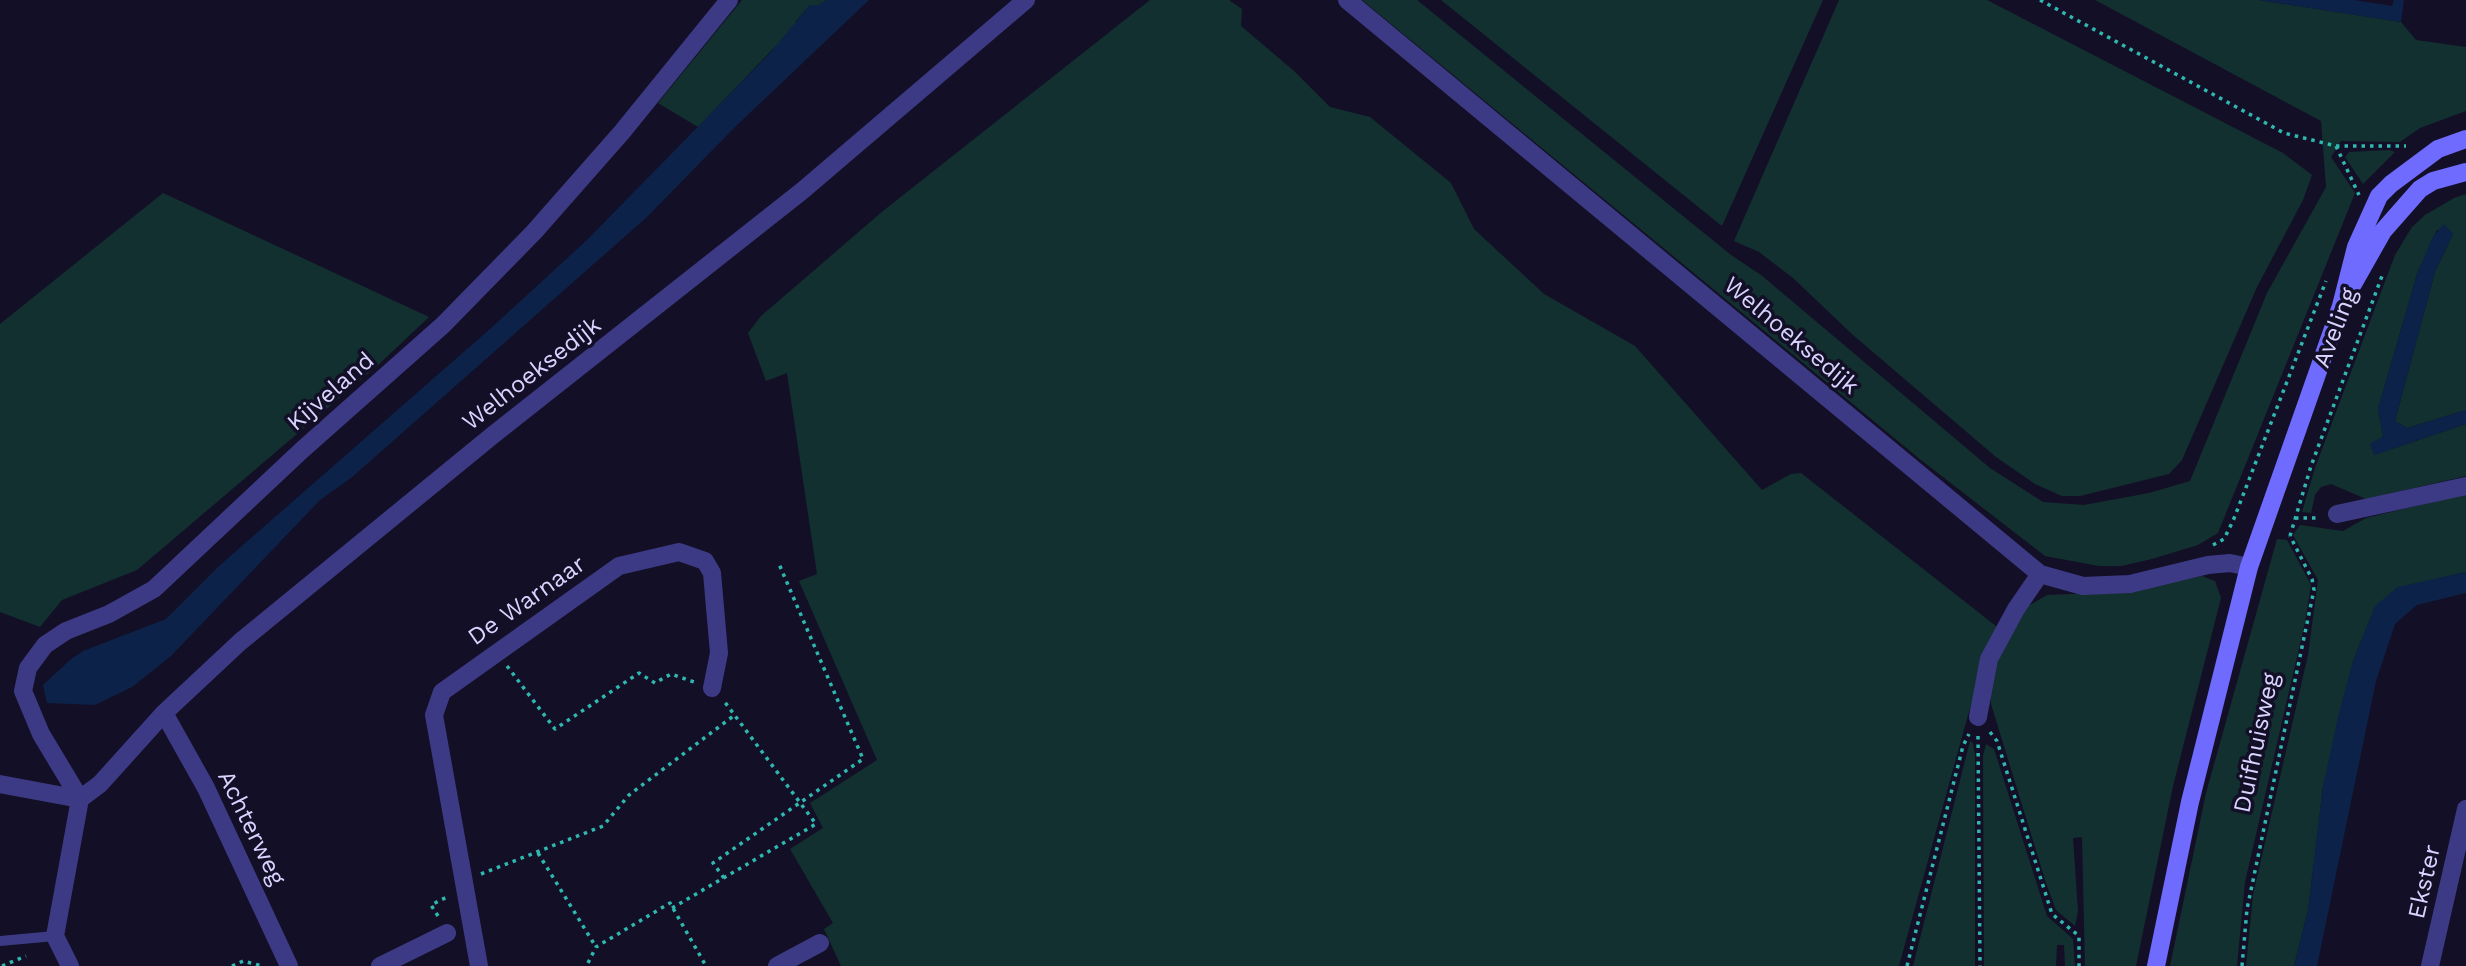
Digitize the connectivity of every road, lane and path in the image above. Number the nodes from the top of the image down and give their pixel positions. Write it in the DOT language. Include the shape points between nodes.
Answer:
graph roads {
  1 [pos="729,0"];
  2 [pos="1026,0"];
  3 [pos="1346,0"];
  4 [pos="2039,0"];
  5 [pos="2466,139"];
  6 [pos="2336,146"];
  7 [pos="2406,146"];
  8 [pos="2466,172"];
  9 [pos="2360,197"];
  10 [pos="2384,270"];
  11 [pos="2329,274"];
  12 [pos="2341,306"];
  13 [pos="2466,486"];
  14 [pos="2337,514"];
  15 [pos="2294,518"];
  16 [pos="2233,521"];
  17 [pos="2290,536"];
  18 [pos="779,564"];
  19 [pos="2249,567"];
  20 [pos="2040,574"];
  21 [pos="497,652"];
  22 [pos="712,688"];
  23 [pos="164,713"];
  24 [pos="736,714"];
  25 [pos="1978,717"];
  26 [pos="0,784"];
  27 [pos="80,799"];
  28 [pos="800,804"];
  29 [pos="2466,809"];
  30 [pos="538,852"];
  31 [pos="723,878"];
  32 [pos="463,881"];
  33 [pos="672,908"];
  34 [pos="447,933"];
  35 [pos="55,936"];
  36 [pos="0,941"];
  37 [pos="820,943"];
  38 [pos="596,947"];
  39 [pos="587,963"];
  40 [pos="70,966"];
  41 [pos="232,966"];
  42 [pos="262,966"];
  43 [pos="289,966"];
  44 [pos="380,966"];
  45 [pos="479,966"];
  46 [pos="706,966"];
  47 [pos="777,966"];
  48 [pos="1907,966"];
  49 [pos="1980,966"];
  50 [pos="2079,966"];
  51 [pos="2156,966"];
  52 [pos="2242,966"];
  53 [pos="2431,966"];
  1 -- 27 [label="street, Kijveland" via="534,232 443,325 154,589 45,645 28,668 23,691 41,734"];
  2 -- 23 [label="street, Welhoeksedijk" via="802,191 251,633"];
  3 -- 20 [label="street, Welhoeksedijk"];
  4 -- 6 [label="path" via="2284,132"];
  5 -- 12 [label="main road, Aveling" via="2415,163 2379,196 2356,247"];
  6 -- 7 [label="path"];
  6 -- 9 [label="path"];
  8 -- 12 [label="main road, Aveling" via="2420,189 2383,231"];
  10 -- 15 [label="path, Aveling"];
  11 -- 16 [label="path, Aveling"];
  12 -- 19 [label="main road, Aveling"];
  13 -- 14 [label="street"];
  14 -- 15 [label="path"];
  15 -- 17 [label="path, Aveling"];
  17 -- 52 [label="path, Duifhuisweg" via="2314,590 2247,909"];
  18 -- 28 [label="path" via="863,759"];
  19 -- 20 [label="street, Welhoeksedijk" via="2208,565 2130,584 2083,586"];
  19 -- 51 [label="main road, Duifhuisweg" via="2190,802"];
  20 -- 25 [label="street" via="1989,659"];
  21 -- 22 [label="path" via="555,729 639,673 655,682 671,674"];
  21 -- 22 [label="street, De Warnaar" via="619,566 679,552 705,561 712,573 719,653"];
  21 -- 32 [label="street, De Warnaar" via="442,692 434,715"];
  22 -- 24 [label="path"];
  23 -- 27 [label="street, Welhoeksedijk" via="100,784"];
  23 -- 43 [label="street, Achterweg" via="206,788"];
  24 -- 28 [label="path"];
  24 -- 30 [label="path" via="629,795 603,826"];
  25 -- 48 [label="path" via="1962,746"];
  25 -- 49 [label="path"];
  25 -- 50 [label="path" via="1997,741 2052,914 2079,936"];
  26 -- 27 [label="street"];
  27 -- 35 [label="street"];
  28 -- 31 [label="path" via="713,863"];
  28 -- 31 [label="path" via="816,824"];
  29 -- 53 [label="street, Ekster"];
  30 -- 32 [label="path"];
  30 -- 38 [label="path"];
  31 -- 33 [label="path"];
  32 -- 34 [label="path" via="451,895 431,905"];
  32 -- 45 [label="street, De Warnaar"];
  33 -- 38 [label="path" via="670,903"];
  33 -- 46 [label="path"];
  34 -- 44 [label="street"];
  35 -- 36 [label="lane"];
  35 -- 40 [label="street"];
  37 -- 47 [label="street"];
  38 -- 39 [label="path"];
  41 -- 42 [label="path" via="243,961"];
}
